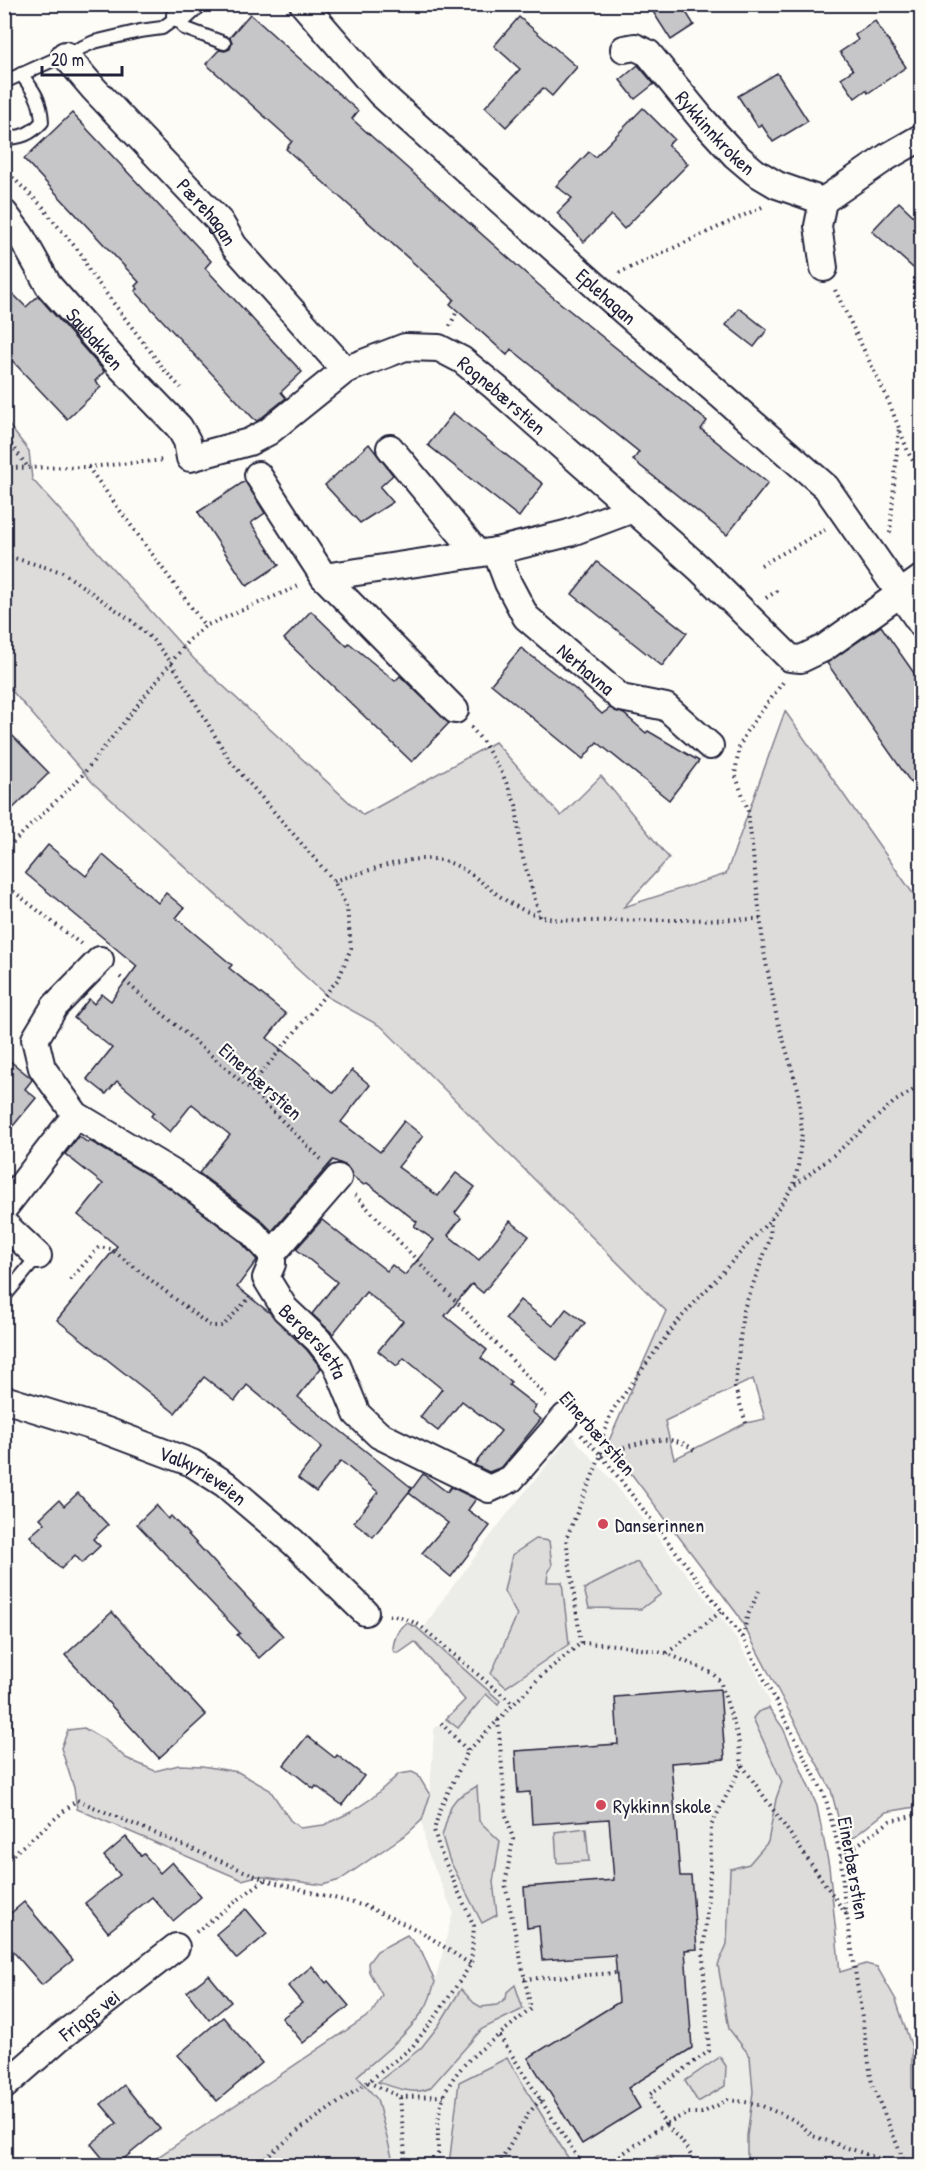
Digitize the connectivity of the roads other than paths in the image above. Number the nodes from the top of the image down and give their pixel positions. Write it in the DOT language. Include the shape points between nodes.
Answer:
graph roads {
  1 [pos="303,4"];
  2 [pos="186,10"];
  3 [pos="224,43"];
  4 [pos="624,49"];
  5 [pos="65,55"];
  6 [pos="21,74"];
  7 [pos="4,82"];
  8 [pos="921,137"];
  9 [pos="4,138"];
  10 [pos="823,201"];
  11 [pos="4,213"];
  12 [pos="824,268"];
  13 [pos="345,370"];
  14 [pos="390,448"];
  15 [pos="190,459"];
  16 [pos="258,475"];
  17 [pos="633,509"];
  18 [pos="487,552"];
  19 [pos="324,577"];
  20 [pos="921,578"];
  21 [pos="893,585"];
  22 [pos="921,625"];
  23 [pos="456,710"];
  24 [pos="710,747"];
  25 [pos="100,960"];
  26 [pos="76,1114"];
  27 [pos="338,1178"];
  28 [pos="4,1208"];
  29 [pos="4,1224"];
  30 [pos="38,1256"];
  31 [pos="269,1266"];
  32 [pos="4,1297"];
  33 [pos="4,1399"];
  34 [pos="565,1417"];
  35 [pos="364,1612"];
  36 [pos="4,1693"];
  37 [pos="4,1726"];
  38 [pos="176,1947"];
  39 [pos="4,2086"];
  1 -- 21 [label="street, Eplehagan" via="380,93 826,487"];
  2 -- 3 [label="lane" via="184,28"];
  2 -- 5 [label="lane" via="162,28 94,42"];
  4 -- 10 [label="street, Rykkinnkroken" via="635,47 648,53 735,155 762,177"];
  5 -- 6 [label="lane"];
  5 -- 13 [label="street, Pærehagan" via="220,222 234,246"];
  6 -- 7 [label="lane"];
  6 -- 9 [label="lane" via="37,95 42,122 33,132"];
  8 -- 10 [label="street"];
  10 -- 12 [label="street" via="818,226"];
  11 -- 15 [label="street, Saubakken" via="49,286 179,427 187,441"];
  13 -- 15 [label="street, Rognebærstien" via="268,432 249,442"];
  13 -- 17 [label="street, Rognebærstien" via="405,347 439,348 462,360"];
  14 -- 18 [label="street, Nerhavna"];
  16 -- 19 [label="street"];
  17 -- 18 [label="street" via="569,533"];
  17 -- 21 [label="street, Rognebærstien" via="790,658 801,659 824,648"];
  18 -- 19 [label="street"];
  18 -- 24 [label="street, Nerhavna" via="525,617 621,698 666,706"];
  19 -- 23 [label="street"];
  20 -- 21 [label="street"];
  21 -- 22 [label="street, Eplehagan"];
  25 -- 26 [label="street, Bergersletta" via="55,1006 35,1040 42,1068"];
  26 -- 28 [label="street"];
  26 -- 31 [label="street, Bergersletta" via="176,1174 250,1230"];
  27 -- 31 [label="street"];
  29 -- 30 [label="street"];
  30 -- 32 [label="lane"];
  31 -- 34 [label="street, Bergersletta" via="285,1309 336,1363 357,1414 379,1435 489,1489 511,1479"];
  33 -- 35 [label="street, Valkyrieveien" via="192,1463 225,1484 293,1542"];
  36 -- 37 [label="lane"];
  38 -- 39 [label="street, Friggs vei"];
}
